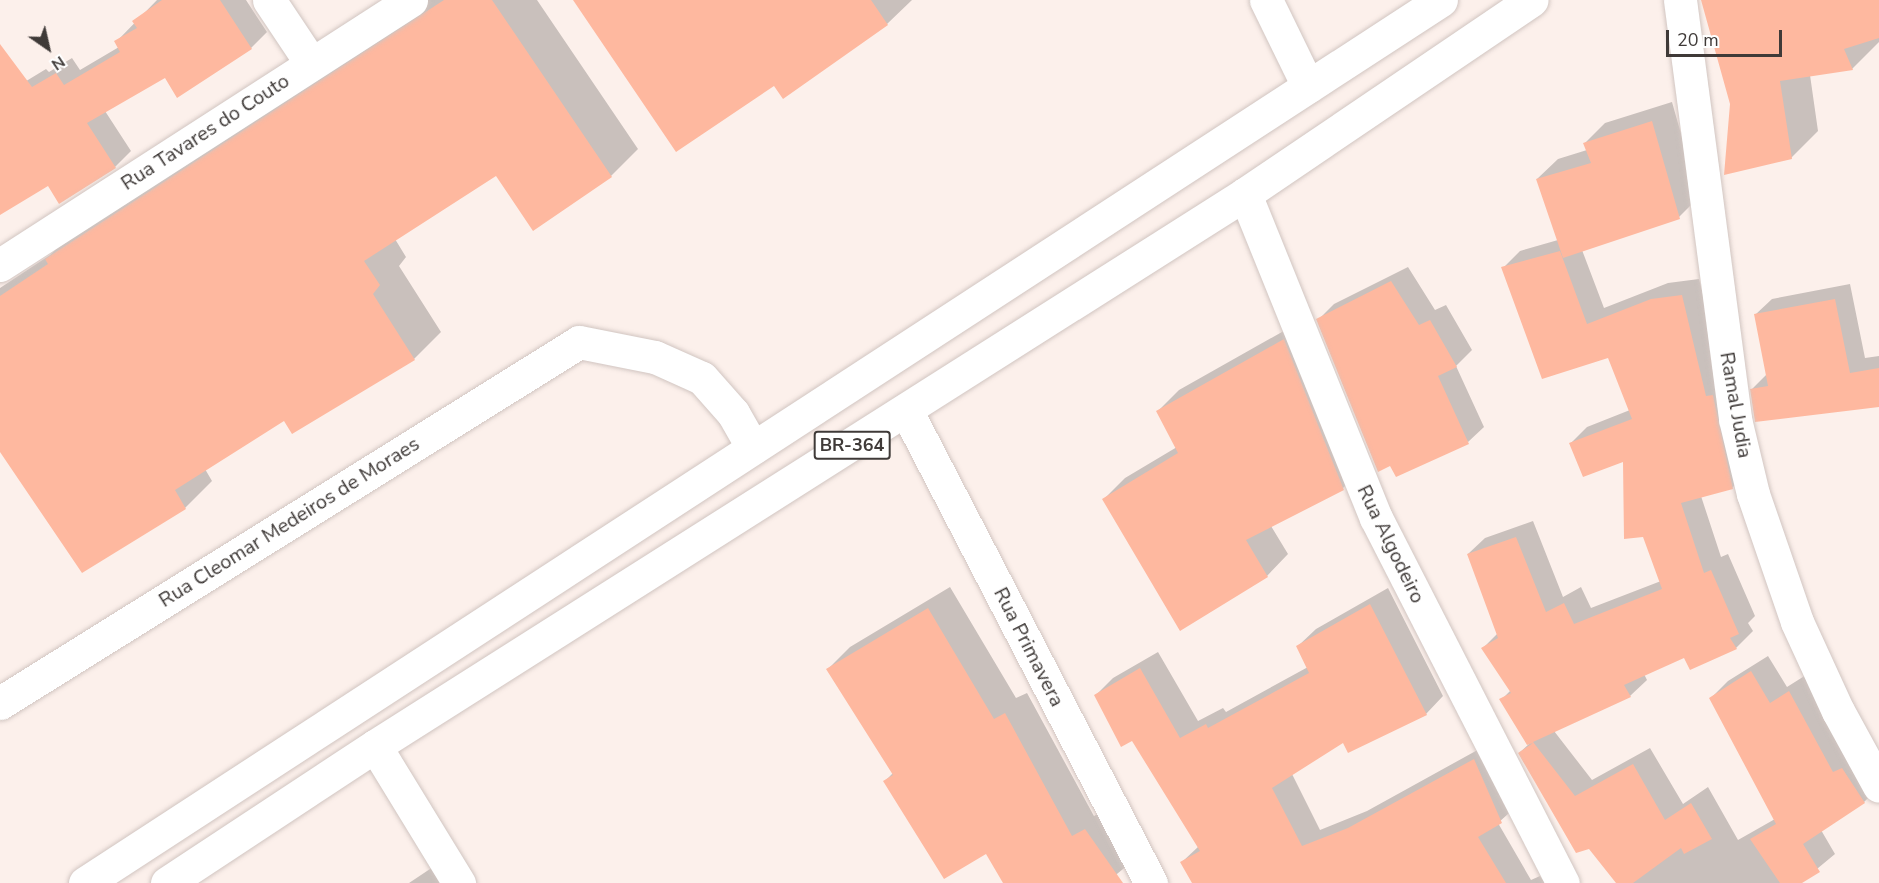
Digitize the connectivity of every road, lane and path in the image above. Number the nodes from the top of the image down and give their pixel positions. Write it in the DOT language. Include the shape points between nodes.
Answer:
graph roads {
  1 [pos="269,0"];
  2 [pos="411,0"];
  3 [pos="1266,0"];
  4 [pos="1441,0"];
  5 [pos="1532,0"];
  6 [pos="1680,0"];
  7 [pos="310,63"];
  8 [pos="1308,86"];
  9 [pos="1245,194"];
  10 [pos="0,265"];
  11 [pos="906,410"];
  12 [pos="753,448"];
  13 [pos="0,703"];
  14 [pos="375,746"];
  15 [pos="1879,786"];
  16 [pos="85,883"];
  17 [pos="167,883"];
  18 [pos="459,883"];
  19 [pos="1151,883"];
  20 [pos="1563,883"];
  1 -- 7 [label="main road"];
  2 -- 7 [label="main road, Rua Tavares do Couto"];
  3 -- 8 [label="main road"];
  4 -- 8 [label="main road, BR-364"];
  5 -- 9 [label="main road, BR-364"];
  6 -- 15 [label="main road, Ramal Judia" via="1735,419 1753,494 1797,622 1838,711"];
  7 -- 10 [label="main road, Rua Tavares do Couto"];
  8 -- 12 [label="main road, BR-364"];
  9 -- 11 [label="main road, BR-364"];
  9 -- 20 [label="main road, Rua Algodeiro" via="1376,518"];
  11 -- 14 [label="main road, BR-364"];
  11 -- 19 [label="main road, Rua Primavera"];
  12 -- 13 [label="main road, Rua Cleomar Medeiros de Moraes" via="733,414 702,378 655,357 579,342"];
  12 -- 16 [label="main road, BR-364"];
  14 -- 17 [label="main road, BR-364"];
  14 -- 18 [label="main road"];
}
